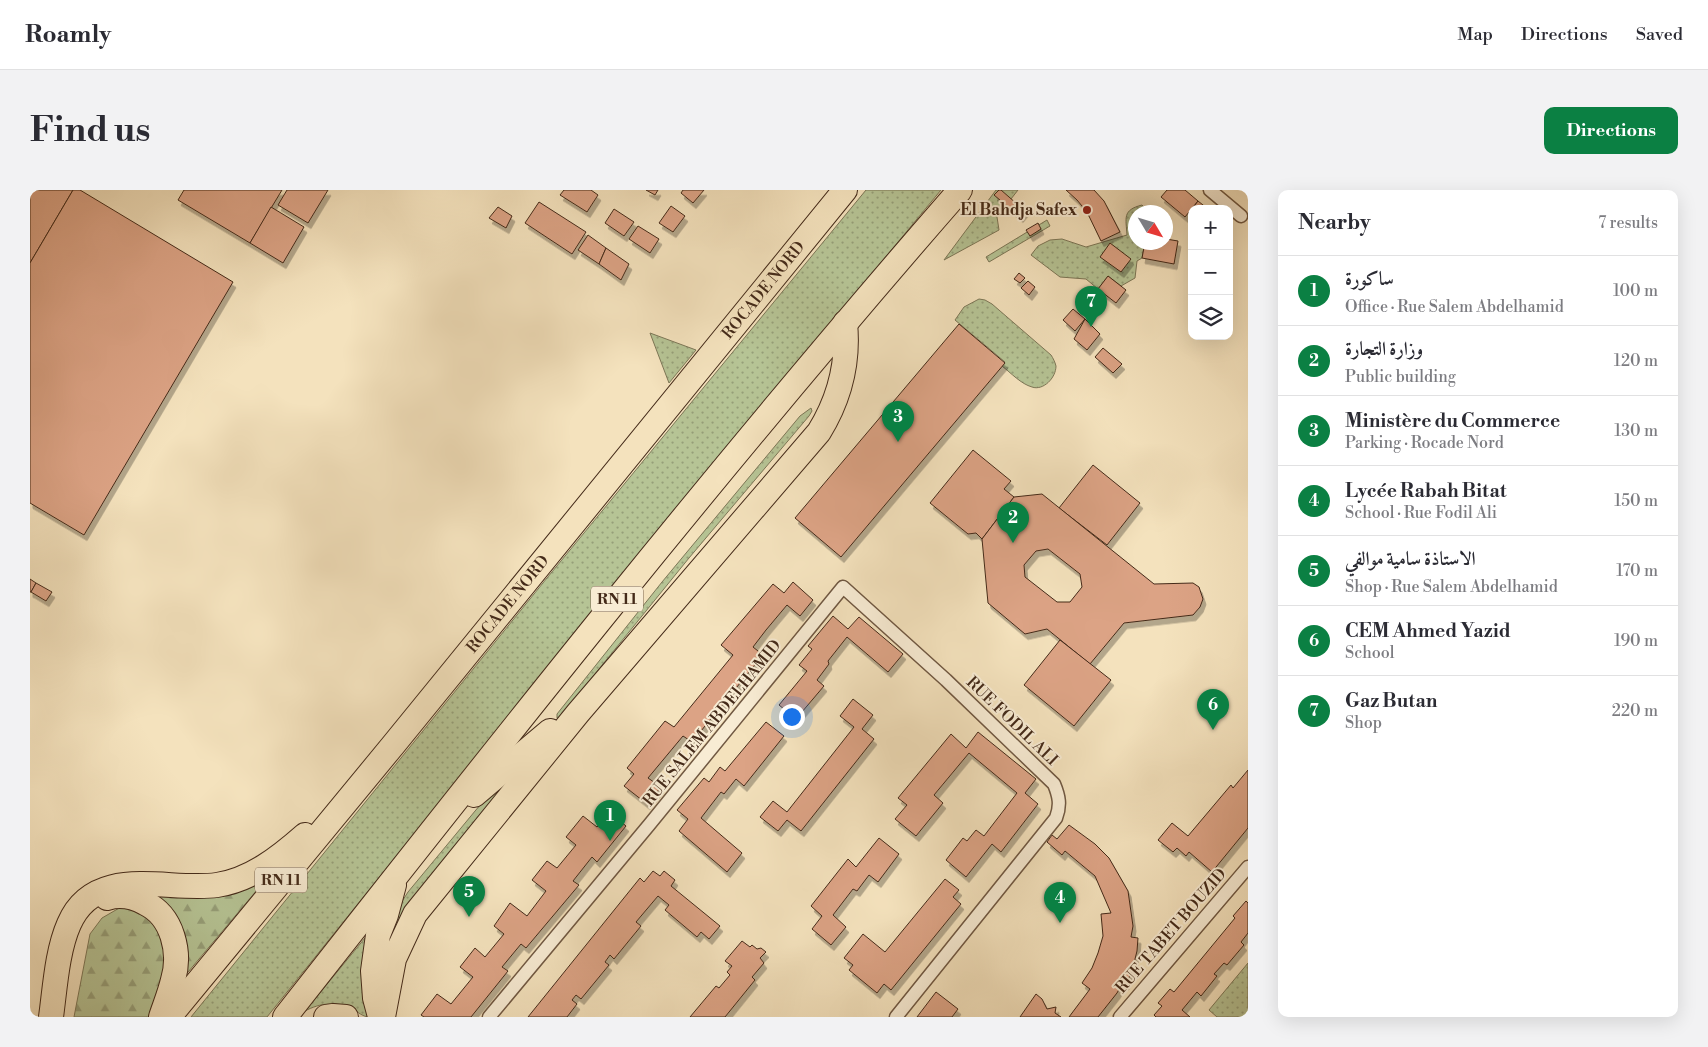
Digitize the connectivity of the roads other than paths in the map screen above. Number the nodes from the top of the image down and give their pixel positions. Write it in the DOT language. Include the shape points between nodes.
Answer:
graph roads {
  1 [pos="845,190"];
  2 [pos="960,190"];
  3 [pos="1210,190"];
  4 [pos="1241,216"];
  5 [pos="846,323"];
  6 [pos="844,587"];
  7 [pos="578,713"];
  8 [pos="394,744"];
  9 [pos="434,828"];
  10 [pos="1248,867"];
  11 [pos="397,876"];
  12 [pos="51,1017"];
  13 [pos="60,1017"];
  14 [pos="161,1017"];
  15 [pos="169,1017"];
  16 [pos="285,1017"];
  17 [pos="326,1017"];
  18 [pos="346,1017"];
  19 [pos="382,1017"];
  20 [pos="489,1017"];
  21 [pos="896,1017"];
  22 [pos="1120,1017"];
  1 -- 8 [label="highway, ROCADE NORD / RN 11"];
  2 -- 5 [label="highway, RN 11"];
  3 -- 4 [label="street"];
  5 -- 7 [label="highway" via="841,385 819,432"];
  5 -- 9 [label="highway, RN 11" via="617,599"];
  6 -- 20 [label="street, RUE SALEM ABDELHAMID"];
  6 -- 21 [label="street, RUE FODIL ALI" via="1054,784 1060,808 1056,818"];
  7 -- 9 [label="highway" via="552,730"];
  7 -- 19 [label="highway" via="415,914 394,959"];
  8 -- 12 [label="highway" via="289,849 250,875 226,883 201,886 148,883 114,886 88,900 77,910 64,937"];
  8 -- 15 [label="highway, ROCADE NORD / RN 11"];
  9 -- 11 [label="highway, RN 11"];
  10 -- 22 [label="street, RUE TABET BOUZID"];
  11 -- 16 [label="highway, RN 11"];
  11 -- 19 [label="highway" via="378,935 373,971 375,998"];
  13 -- 14 [label="highway" via="71,953 81,922 99,902 122,896 135,898 158,912 168,923 172,934 176,950 174,979"];
  17 -- 18 [label="highway"];
}
